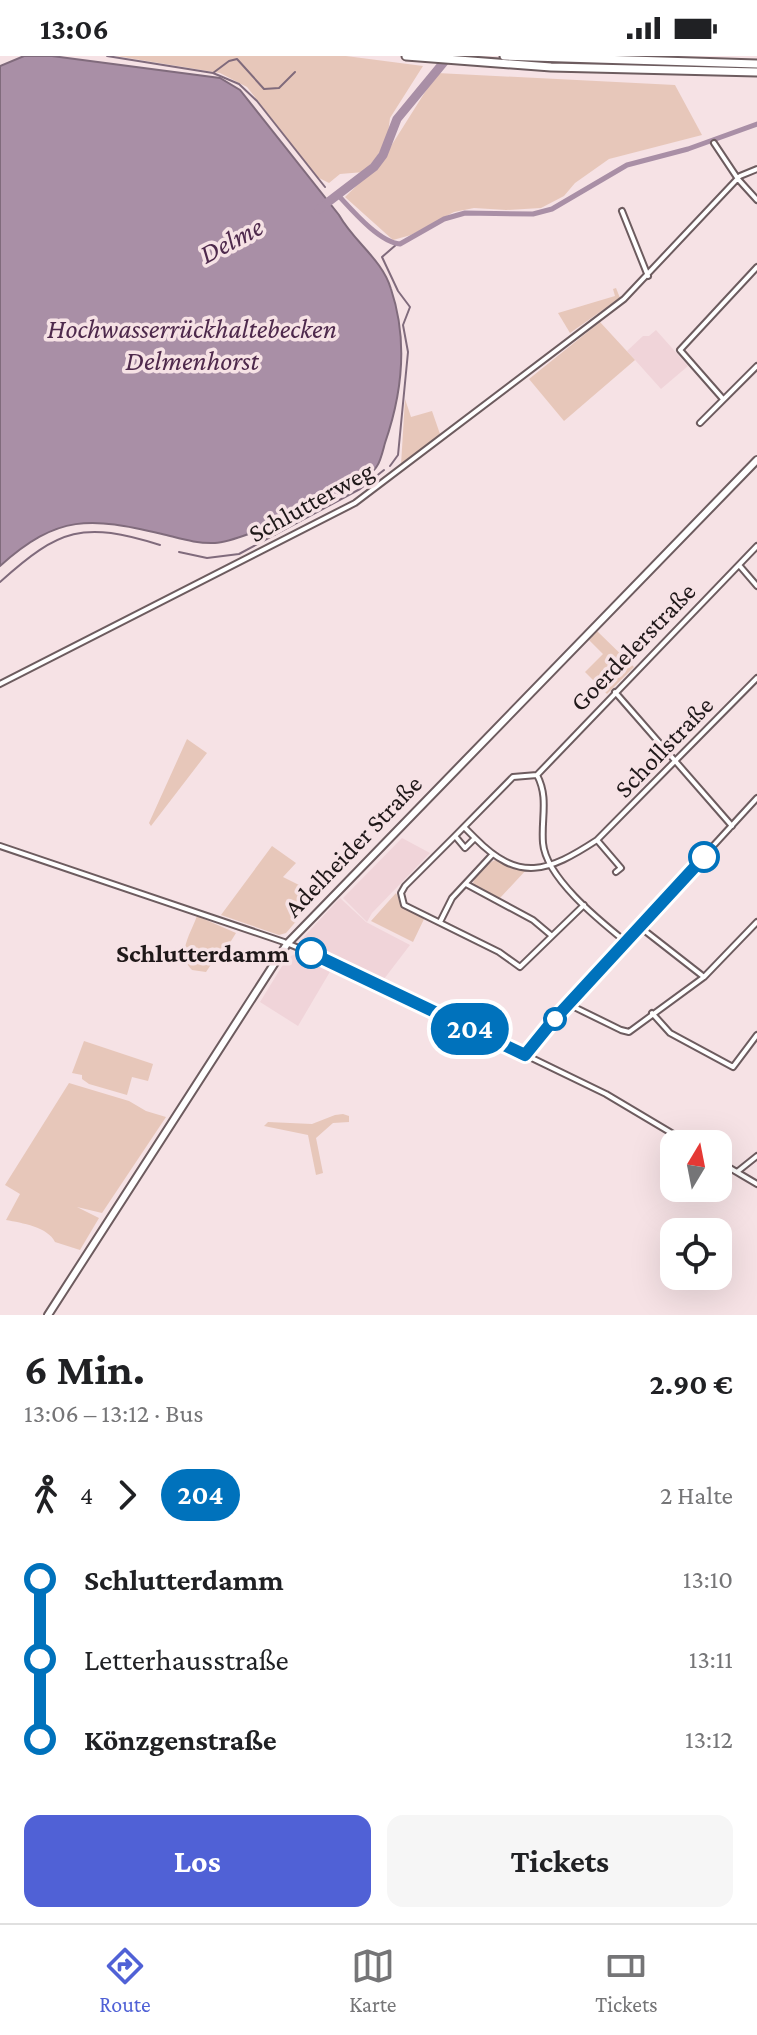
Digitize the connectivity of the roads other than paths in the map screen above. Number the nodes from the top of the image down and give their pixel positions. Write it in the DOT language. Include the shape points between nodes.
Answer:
graph roads {
  1 [pos="406,56"];
  2 [pos="504,56"];
  3 [pos="757,64"];
  4 [pos="757,72"];
  5 [pos="714,143"];
  6 [pos="757,169"];
  7 [pos="738,179"];
  8 [pos="757,200"];
  9 [pos="622,211"];
  10 [pos="757,267"];
  11 [pos="648,276"];
  12 [pos="757,366"];
  13 [pos="723,399"];
  14 [pos="700,423"];
  15 [pos="757,460"];
  16 [pos="757,546"];
  17 [pos="739,565"];
  18 [pos="757,586"];
  19 [pos="757,678"];
  20 [pos="0,684"];
  21 [pos="615,692"];
  22 [pos="674,761"];
  23 [pos="537,775"];
  24 [pos="757,798"];
  25 [pos="732,826"];
  26 [pos="464,827"];
  27 [pos="455,836"];
  28 [pos="475,838"];
  29 [pos="597,840"];
  30 [pos="0,846"];
  31 [pos="492,855"];
  32 [pos="627,863"];
  33 [pos="552,864"];
  34 [pos="466,884"];
  35 [pos="584,905"];
  36 [pos="757,922"];
  37 [pos="439,923"];
  38 [pos="640,927"];
  39 [pos="552,936"];
  40 [pos="626,942"];
  41 [pos="287,944"];
  42 [pos="704,977"];
  43 [pos="568,1004"];
  44 [pos="652,1013"];
  45 [pos="757,1035"];
  46 [pos="525,1055"];
  47 [pos="666,1130"];
  48 [pos="757,1156"];
  49 [pos="732,1169"];
  50 [pos="737,1172"];
  51 [pos="757,1184"];
  52 [pos="48,1315"];
  1 -- 4 [label="highway" via="551,67"];
  2 -- 3 [label="highway"];
  5 -- 7 [label="street"];
  6 -- 7 [label="street, Schlutterweg"];
  7 -- 8 [label="street"];
  7 -- 11 [label="street, Schlutterweg"];
  9 -- 11 [label="street"];
  10 -- 13 [label="street" via="680,350"];
  11 -- 20 [label="street, Schlutterweg" via="355,503"];
  12 -- 13 [label="street"];
  13 -- 14 [label="street"];
  15 -- 41 [label="main road, Adelheider Straße"];
  16 -- 17 [label="street, Goerdelerstraße"];
  17 -- 18 [label="street"];
  17 -- 21 [label="street, Goerdelerstraße"];
  19 -- 22 [label="street, Schollstraße"];
  21 -- 22 [label="street"];
  21 -- 23 [label="street, Goerdelerstraße"];
  22 -- 25 [label="street"];
  22 -- 29 [label="street, Schollstraße"];
  23 -- 26 [label="street" via="513,777"];
  23 -- 33 [label="street" via="545,794 543,848"];
  24 -- 25 [label="street"];
  25 -- 38 [label="street"];
  26 -- 27 [label="street"];
  26 -- 28 [label="street"];
  27 -- 28 [label="street" via="465,848"];
  27 -- 37 [label="street" via="401,893 404,905"];
  28 -- 31 [label="street"];
  29 -- 32 [label="street" via="618,870"];
  29 -- 33 [label="street, Schollstraße"];
  30 -- 41 [label="street"];
  31 -- 33 [label="street" via="515,867"];
  31 -- 34 [label="street"];
  33 -- 35 [label="street" via="565,888"];
  34 -- 37 [label="street"];
  34 -- 39 [label="street"];
  35 -- 39 [label="street"];
  35 -- 40 [label="street"];
  36 -- 42 [label="street"];
  37 -- 39 [label="street" via="520,967"];
  38 -- 40 [label="street"];
  38 -- 42 [label="street"];
  40 -- 43 [label="street"];
  41 -- 46 [label="street"];
  41 -- 52 [label="main road, Adelheider Straße"];
  42 -- 44 [label="street"];
  43 -- 44 [label="street" via="629,1032"];
  43 -- 46 [label="street"];
  44 -- 45 [label="street" via="670,1033 733,1067"];
  46 -- 47 [label="street"];
  48 -- 50 [label="street"];
  49 -- 50 [label="street"];
  50 -- 51 [label="street"];
}
